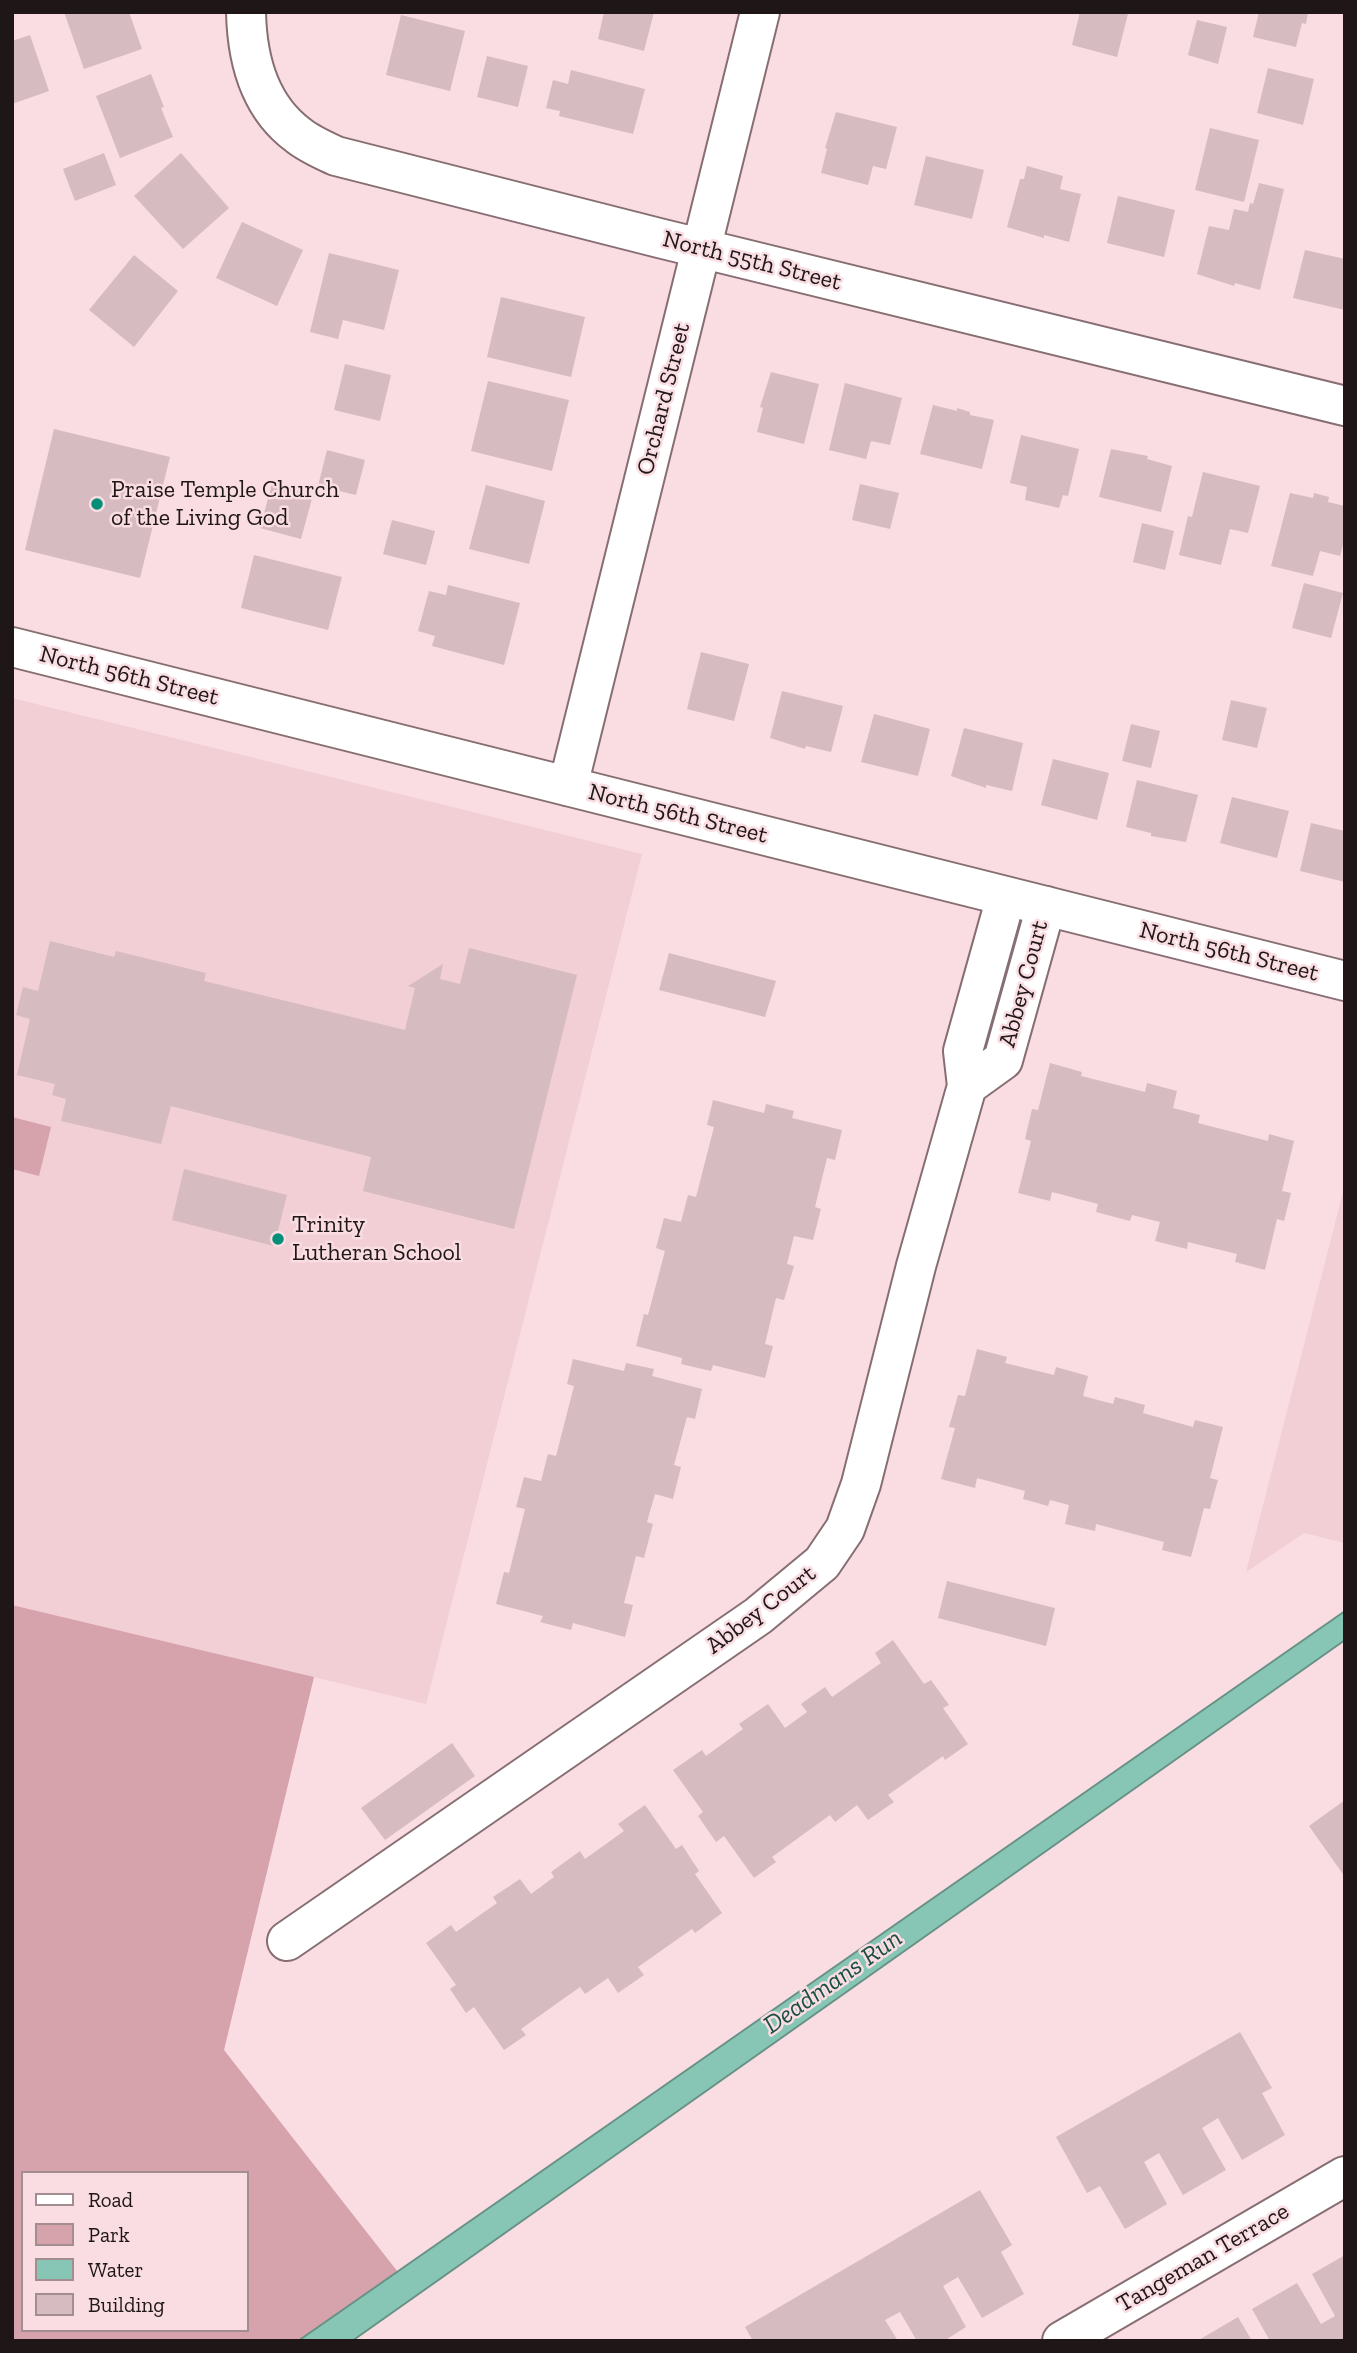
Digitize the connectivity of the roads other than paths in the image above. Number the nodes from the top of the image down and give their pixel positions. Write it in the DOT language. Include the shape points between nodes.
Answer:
graph roads {
  1 [pos="246,12"];
  2 [pos="760,12"];
  3 [pos="702,248"];
  4 [pos="1345,406"];
  5 [pos="12,647"];
  6 [pos="568,786"];
  7 [pos="1006,897"];
  8 [pos="1046,906"];
  9 [pos="1345,981"];
  10 [pos="967,1086"];
  11 [pos="286,1941"];
  12 [pos="1345,2176"];
  13 [pos="1062,2341"];
  1 -- 3 [label="street, North 55th Street" via="255,76 277,113 315,146 348,159"];
  2 -- 3 [label="street, Orchard Street"];
  3 -- 4 [label="street, North 55th Street"];
  3 -- 6 [label="street, Orchard Street"];
  5 -- 6 [label="street, North 56th Street"];
  6 -- 7 [label="street, North 56th Street"];
  7 -- 8 [label="street, North 56th Street"];
  7 -- 10 [label="street, Abbey Court" via="963,1051"];
  8 -- 9 [label="street, North 56th Street"];
  8 -- 10 [label="street, Abbey Court" via="1003,1060"];
  10 -- 11 [label="street, Abbey Court" via="861,1485 845,1529 822,1563 758,1616"];
  12 -- 13 [label="street, Tangeman Terrace"];
}
